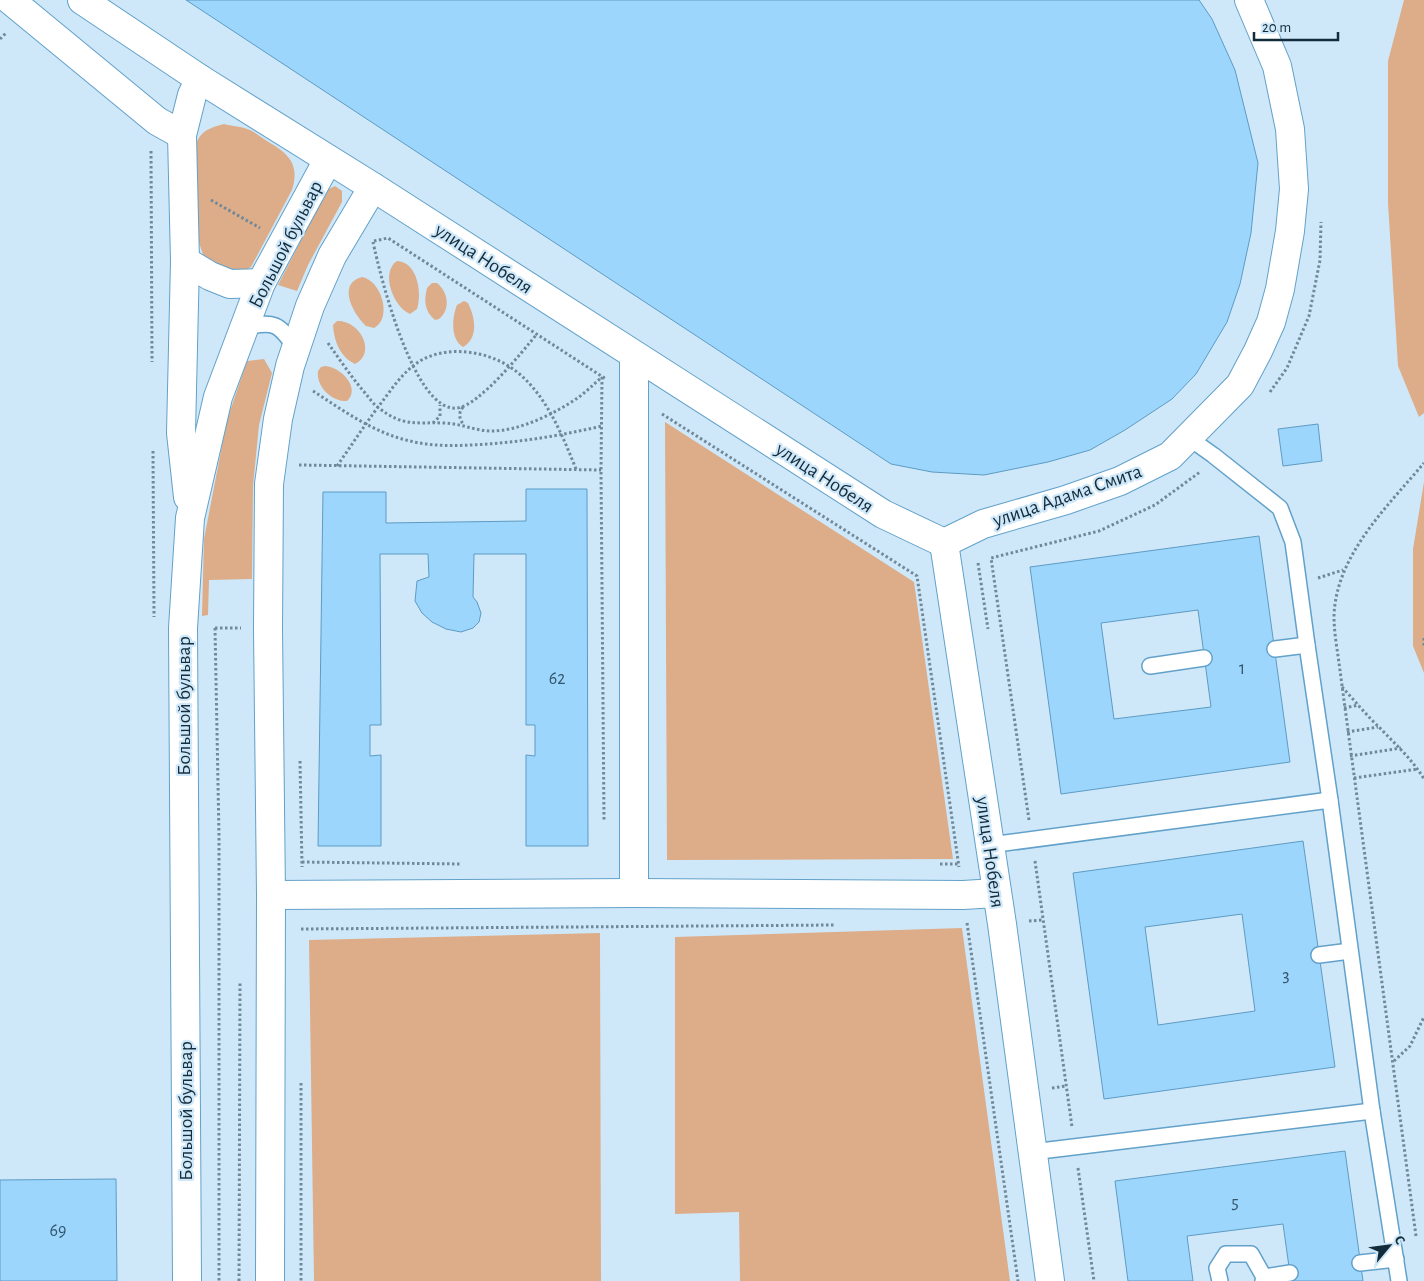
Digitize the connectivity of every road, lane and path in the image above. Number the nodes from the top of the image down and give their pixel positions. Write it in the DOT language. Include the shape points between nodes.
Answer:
graph roads {
  1 [pos="10,0"];
  2 [pos="82,0"];
  3 [pos="1249,0"];
  4 [pos="200,79"];
  5 [pos="157,121"];
  6 [pos="182,134"];
  7 [pos="328,160"];
  8 [pos="373,187"];
  9 [pos="152,190"];
  10 [pos="184,193"];
  11 [pos="1321,222"];
  12 [pos="284,241"];
  13 [pos="373,242"];
  14 [pos="368,249"];
  15 [pos="185,261"];
  16 [pos="261,283"];
  17 [pos="244,327"];
  18 [pos="537,334"];
  19 [pos="309,346"];
  20 [pos="634,355"];
  21 [pos="413,366"];
  22 [pos="509,366"];
  23 [pos="152,369"];
  24 [pos="602,377"];
  25 [pos="308,388"];
  26 [pos="1268,395"];
  27 [pos="635,396"];
  28 [pos="440,404"];
  29 [pos="464,406"];
  30 [pos="378,408"];
  31 [pos="551,413"];
  32 [pos="432,423"];
  33 [pos="365,424"];
  34 [pos="465,426"];
  35 [pos="602,426"];
  36 [pos="562,435"];
  37 [pos="1189,438"];
  38 [pos="153,448"];
  39 [pos="1213,455"];
  40 [pos="1424,463"];
  41 [pos="337,466"];
  42 [pos="576,469"];
  43 [pos="601,470"];
  44 [pos="298,473"];
  45 [pos="190,518"];
  46 [pos="944,543"];
  47 [pos="183,628"];
  48 [pos="215,628"];
  49 [pos="268,629"];
  50 [pos="1424,638"];
  51 [pos="1306,645"];
  52 [pos="1424,647"];
  53 [pos="1275,650"];
  54 [pos="1204,658"];
  55 [pos="1150,666"];
  56 [pos="1342,686"];
  57 [pos="1359,705"];
  58 [pos="1345,708"];
  59 [pos="1338,709"];
  60 [pos="1378,727"];
  61 [pos="1349,732"];
  62 [pos="1342,733"];
  63 [pos="1401,748"];
  64 [pos="300,755"];
  65 [pos="1352,755"];
  66 [pos="1344,756"];
  67 [pos="1418,769"];
  68 [pos="1355,778"];
  69 [pos="1348,779"];
  70 [pos="1424,779"];
  71 [pos="1330,800"];
  72 [pos="604,826"];
  73 [pos="1032,840"];
  74 [pos="990,845"];
  75 [pos="996,892"];
  76 [pos="634,893"];
  77 [pos="963,894"];
  78 [pos="271,895"];
  79 [pos="300,896"];
  80 [pos="838,924"];
  81 [pos="957,924"];
  82 [pos="967,924"];
  83 [pos="975,925"];
  84 [pos="300,929"];
  85 [pos="300,939"];
  86 [pos="1350,951"];
  87 [pos="1319,955"];
  88 [pos="240,975"];
  89 [pos="1424,1017"];
  90 [pos="1394,1061"];
  91 [pos="301,1076"];
  92 [pos="1372,1111"];
  93 [pos="1075,1147"];
  94 [pos="1032,1152"];
  95 [pos="1417,1243"];
  96 [pos="1396,1259"];
  97 [pos="1360,1263"];
  98 [pos="1290,1273"];
  99 [pos="1263,1279"];
  100 [pos="187,1281"];
  101 [pos="219,1281"];
  102 [pos="239,1281"];
  103 [pos="270,1281"];
  104 [pos="301,1281"];
  105 [pos="1018,1281"];
  106 [pos="1050,1281"];
  107 [pos="1094,1281"];
  108 [pos="1220,1281"];
  109 [pos="1399,1281"];
  1 -- 5 [label="street"];
  2 -- 4 [label="street, улица Нобеля"];
  3 -- 37 [label="street, улица Адама Смита" via="1277,66 1290,129 1294,189 1290,230 1280,289 1271,322 1258,351 1240,385"];
  4 -- 6 [label="street" via="192,95"];
  4 -- 7 [label="street, улица Нобеля"];
  5 -- 6 [label="street"];
  5 -- 9 [label="path" via="151,142"];
  6 -- 10 [label="street"];
  7 -- 8 [label="street, улица Нобеля"];
  7 -- 12 [label="street, Большой бульвар"];
  8 -- 19 [label="street" via="330,261 310,306"];
  8 -- 20 [label="street, улица Нобеля"];
  9 -- 10 [label="path"];
  9 -- 23 [label="path"];
  10 -- 12 [label="path" via="202,195"];
  10 -- 15 [label="street"];
  11 -- 26 [label="path" via="1320,260 1309,316 1286,368"];
  12 -- 16 [label="street, Большой бульвар"];
  13 -- 14 [label="path"];
  13 -- 18 [label="path" via="388,238"];
  13 -- 21 [label="path" via="382,280"];
  15 -- 16 [label="street" via="230,284"];
  15 -- 45 [label="street" via="181,433"];
  16 -- 17 [label="street, Большой бульвар"];
  17 -- 19 [label="lane" via="266,323 283,329"];
  17 -- 45 [label="street, Большой бульвар" via="218,398"];
  18 -- 22 [label="path"];
  18 -- 24 [label="path"];
  19 -- 30 [label="path" via="325,338"];
  19 -- 49 [label="street" via="290,366 278,419 269,484"];
  20 -- 27 [label="street"];
  20 -- 46 [label="street, улица Нобеля" via="883,514"];
  21 -- 22 [label="path" via="433,355 456,351 485,355"];
  21 -- 28 [label="path" via="424,386"];
  21 -- 30 [label="path" via="393,386"];
  22 -- 29 [label="path" via="478,397"];
  22 -- 31 [label="path" via="525,379"];
  24 -- 27 [label="path"];
  24 -- 31 [label="path" via="579,397"];
  24 -- 35 [label="path"];
  25 -- 33 [label="path"];
  27 -- 76 [label="street"];
  27 -- 77 [label="path" via="917,576"];
  28 -- 29 [label="path" via="456,408"];
  28 -- 32 [label="path" via="440,416"];
  29 -- 34 [label="path" via="459,413"];
  30 -- 32 [label="path" via="400,422"];
  30 -- 33 [label="path"];
  31 -- 34 [label="path" via="505,430 479,430"];
  31 -- 36 [label="path"];
  32 -- 34 [label="path"];
  33 -- 36 [label="path" via="410,441 448,446 506,444"];
  33 -- 41 [label="path"];
  35 -- 36 [label="path"];
  35 -- 43 [label="path"];
  36 -- 42 [label="path"];
  37 -- 39 [label="lane"];
  37 -- 46 [label="street, улица Адама Смита" via="1170,456 1120,481 983,524"];
  38 -- 47 [label="path" via="154,627"];
  39 -- 51 [label="lane" via="1280,508 1293,542"];
  39 -- 73 [label="path" via="1201,472 1155,505 1099,532 991,558"];
  40 -- 56 [label="path" via="1370,527 1344,570 1334,617"];
  41 -- 42 [label="path"];
  41 -- 44 [label="path" via="298,465"];
  42 -- 43 [label="path"];
  43 -- 72 [label="path"];
  45 -- 47 [label="street, Большой бульвар"];
  46 -- 74 [label="street, улица Нобеля"];
  47 -- 48 [label="path"];
  47 -- 100 [label="street, Большой бульвар"];
  48 -- 49 [label="path"];
  48 -- 101 [label="path" via="219,836"];
  49 -- 78 [label="street"];
  50 -- 52 [label="path"];
  51 -- 53 [label="lane"];
  51 -- 71 [label="lane"];
  54 -- 55 [label="lane"];
  56 -- 57 [label="path"];
  56 -- 58 [label="path"];
  57 -- 58 [label="path"];
  57 -- 60 [label="path"];
  58 -- 59 [label="path"];
  58 -- 61 [label="path"];
  60 -- 61 [label="path"];
  60 -- 63 [label="path"];
  61 -- 62 [label="path"];
  61 -- 65 [label="path"];
  63 -- 65 [label="path"];
  63 -- 67 [label="path"];
  64 -- 79 [label="path"];
  65 -- 66 [label="path"];
  65 -- 68 [label="path"];
  67 -- 68 [label="path"];
  67 -- 70 [label="path"];
  68 -- 69 [label="path"];
  68 -- 90 [label="path"];
  71 -- 73 [label="lane"];
  71 -- 86 [label="lane"];
  73 -- 74 [label="lane"];
  73 -- 93 [label="path"];
  74 -- 75 [label="street, улица Нобеля"];
  75 -- 77 [label="street"];
  75 -- 94 [label="street, улица Нобеля"];
  76 -- 77 [label="street"];
  76 -- 79 [label="street"];
  77 -- 82 [label="path"];
  78 -- 79 [label="street"];
  78 -- 103 [label="street"];
  79 -- 84 [label="path"];
  80 -- 84 [label="path"];
  81 -- 82 [label="path"];
  82 -- 83 [label="path"];
  82 -- 105 [label="path"];
  84 -- 85 [label="path"];
  86 -- 87 [label="lane"];
  86 -- 92 [label="lane"];
  88 -- 102 [label="path"];
  89 -- 90 [label="path" via="1410,1046"];
  90 -- 95 [label="path"];
  91 -- 104 [label="path"];
  92 -- 93 [label="lane"];
  92 -- 96 [label="lane"];
  93 -- 94 [label="lane"];
  93 -- 107 [label="path"];
  94 -- 106 [label="street, улица Нобеля"];
  96 -- 97 [label="lane"];
  96 -- 109 [label="lane"];
  98 -- 99 [label="lane"];
  99 -- 108 [label="lane" via="1251,1254 1226,1254 1217,1268"];
}
